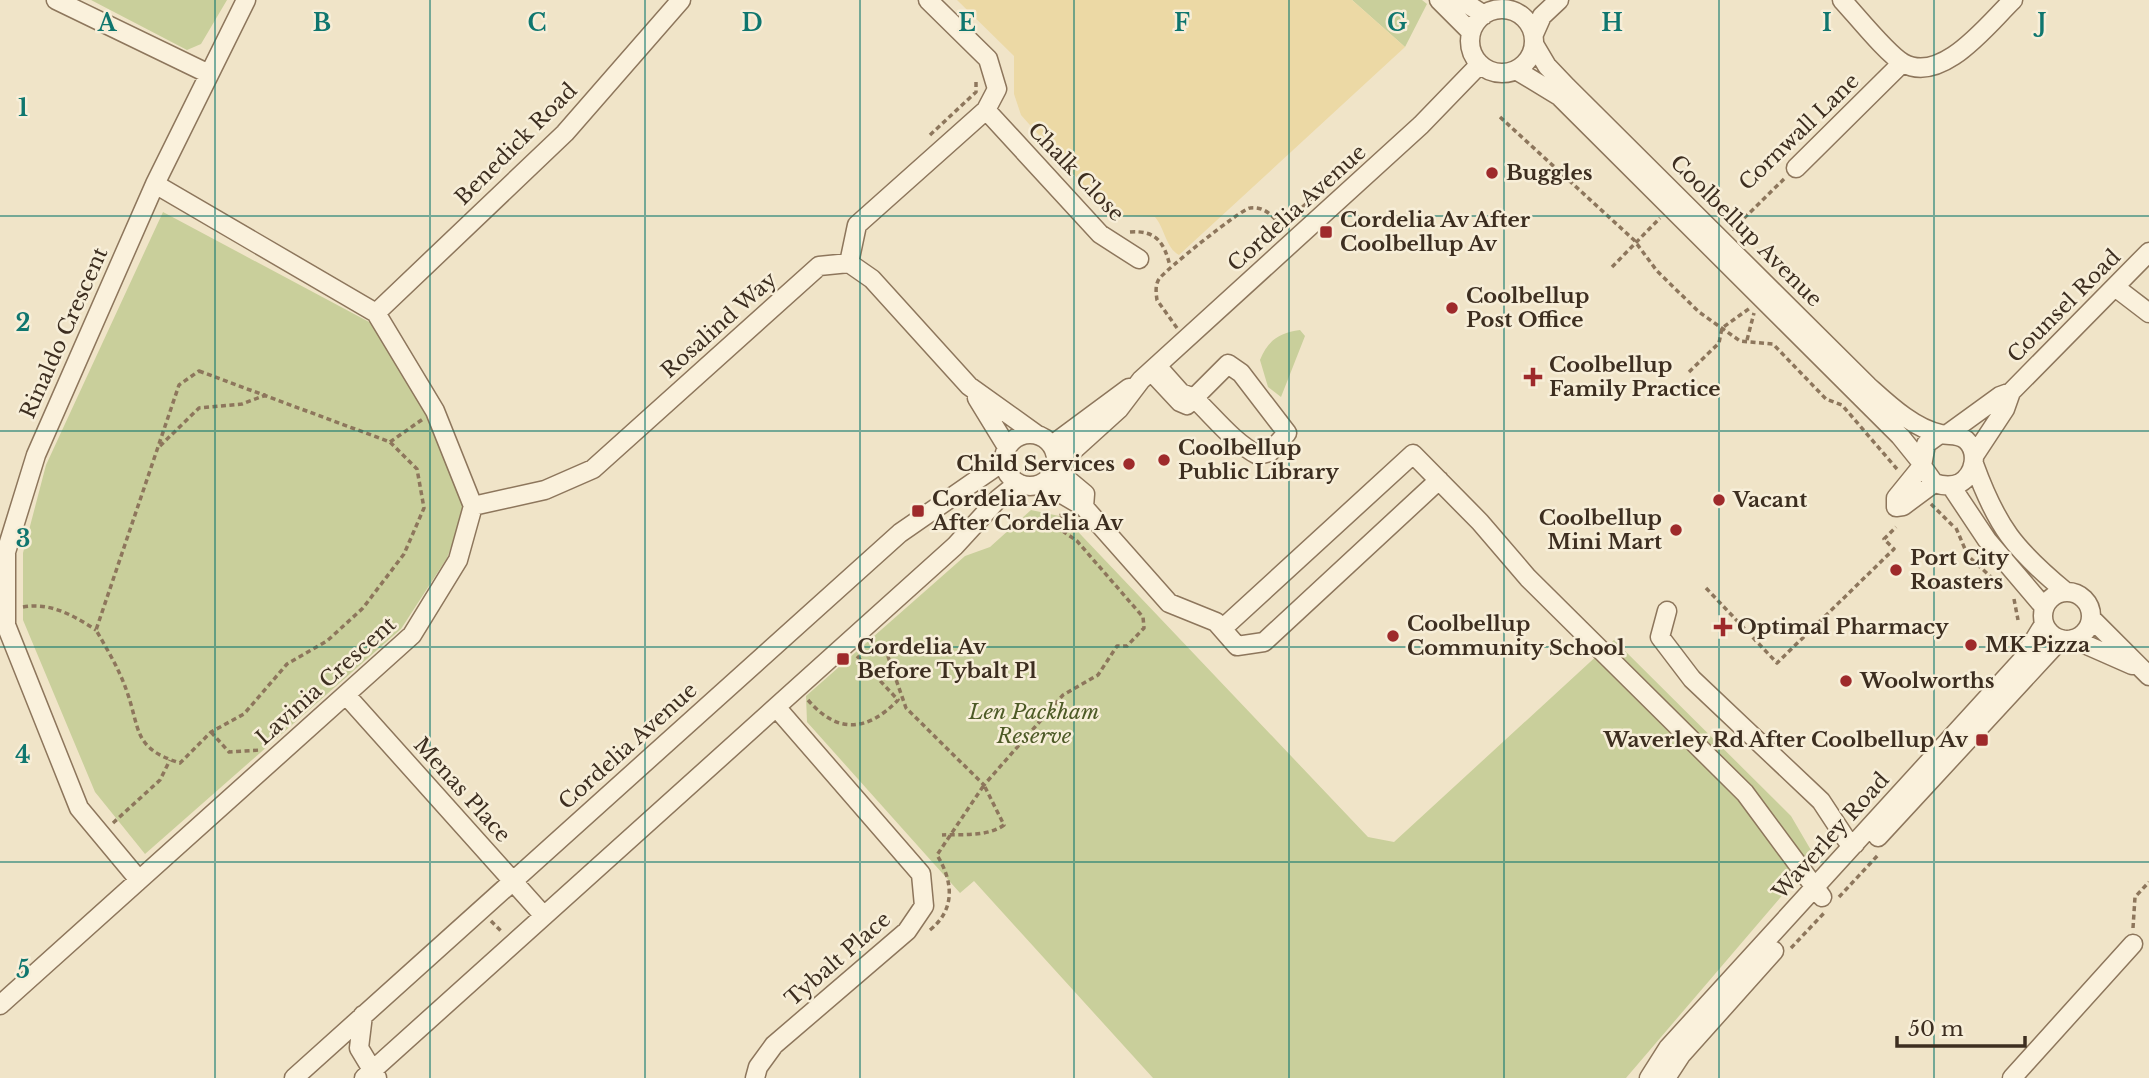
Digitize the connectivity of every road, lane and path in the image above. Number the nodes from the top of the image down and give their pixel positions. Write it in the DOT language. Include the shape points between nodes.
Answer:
graph roads {
  1 [pos="56,0"];
  2 [pos="246,0"];
  3 [pos="681,0"];
  4 [pos="928,0"];
  5 [pos="1438,0"];
  6 [pos="1461,0"];
  7 [pos="1559,0"];
  8 [pos="1842,0"];
  9 [pos="2013,0"];
  10 [pos="1507,4"];
  11 [pos="1484,15"];
  12 [pos="1471,32"];
  13 [pos="1534,39"];
  14 [pos="1902,63"];
  15 [pos="1480,64"];
  16 [pos="1517,70"];
  17 [pos="209,74"];
  18 [pos="976,80"];
  19 [pos="986,110"];
  20 [pos="1500,117"];
  21 [pos="925,139"];
  22 [pos="1796,168"];
  23 [pos="155,184"];
  24 [pos="1328,184"];
  25 [pos="1127,233"];
  26 [pos="1728,233"];
  27 [pos="2149,252"];
  28 [pos="1139,259"];
  29 [pos="849,263"];
  30 [pos="1170,266"];
  31 [pos="2120,282"];
  32 [pos="2149,300"];
  33 [pos="376,313"];
  34 [pos="2149,313"];
  35 [pos="1722,328"];
  36 [pos="1179,329"];
  37 [pos="1811,338"];
  38 [pos="1747,340"];
  39 [pos="1149,372"];
  40 [pos="1689,372"];
  41 [pos="969,386"];
  42 [pos="2011,392"];
  43 [pos="266,395"];
  44 [pos="1194,398"];
  45 [pos="435,411"];
  46 [pos="1036,434"];
  47 [pos="1945,434"];
  48 [pos="390,442"];
  49 [pos="1052,445"];
  50 [pos="159,447"];
  51 [pos="1005,454"];
  52 [pos="1974,460"];
  53 [pos="1921,464"];
  54 [pos="1055,467"];
  55 [pos="1439,480"];
  56 [pos="1018,483"];
  57 [pos="1043,483"];
  58 [pos="1929,486"];
  59 [pos="473,506"];
  60 [pos="1084,507"];
  61 [pos="1061,508"];
  62 [pos="1964,523"];
  63 [pos="1896,527"];
  64 [pos="1956,528"];
  65 [pos="1706,588"];
  66 [pos="2066,592"];
  67 [pos="23,607"];
  68 [pos="1667,611"];
  69 [pos="2044,615"];
  70 [pos="2091,618"];
  71 [pos="2018,620"];
  72 [pos="1222,629"];
  73 [pos="96,630"];
  74 [pos="2067,639"];
  75 [pos="885,648"];
  76 [pos="853,652"];
  77 [pos="2144,672"];
  78 [pos="346,695"];
  79 [pos="804,695"];
  80 [pos="898,700"];
  81 [pos="776,707"];
  82 [pos="906,708"];
  83 [pos="211,732"];
  84 [pos="170,760"];
  85 [pos="272,761"];
  86 [pos="984,785"];
  87 [pos="101,834"];
  88 [pos="942,835"];
  89 [pos="951,835"];
  90 [pos="1855,844"];
  91 [pos="1880,853"];
  92 [pos="139,880"];
  93 [pos="512,881"];
  94 [pos="2149,882"];
  95 [pos="1824,900"];
  96 [pos="544,916"];
  97 [pos="488,917"];
  98 [pos="930,930"];
  99 [pos="505,935"];
  100 [pos="2133,944"];
  101 [pos="1787,952"];
  102 [pos="0,1005"];
  103 [pos="363,1015"];
  104 [pos="371,1076"];
  105 [pos="294,1078"];
  106 [pos="755,1078"];
  107 [pos="1649,1078"];
  108 [pos="1666,1078"];
  109 [pos="2012,1078"];
  1 -- 17 [label="street"];
  2 -- 17 [label="street, Rinaldo Crescent"];
  3 -- 33 [label="street, Benedick Road" via="565,133"];
  4 -- 19 [label="street" via="988,59 997,89"];
  5 -- 12 [label="street"];
  6 -- 11 [label="street"];
  7 -- 13 [label="street" via="1542,16"];
  8 -- 14 [label="street"];
  9 -- 14 [label="street" via="1949,62 1921,68"];
  10 -- 11 [label="street"];
  10 -- 13 [label="street" via="1531,26"];
  11 -- 12 [label="street"];
  12 -- 15 [label="street" via="1471,49"];
  13 -- 16 [label="street" via="1525,63"];
  13 -- 37 [label="street, Coolbellup Avenue" via="1547,66"];
  14 -- 22 [label="street, Cornwall Lane"];
  15 -- 16 [label="street" via="1497,72"];
  15 -- 39 [label="street, Cordelia Avenue" via="1421,125"];
  16 -- 37 [label="street, Coolbellup Avenue" via="1559,96"];
  17 -- 23 [label="street, Rinaldo Crescent"];
  18 -- 21 [label="path" via="976,92"];
  19 -- 28 [label="street, Chalk Close" via="1100,234"];
  19 -- 29 [label="street" via="857,225"];
  20 -- 35 [label="path" via="1634,240 1657,271 1699,312"];
  22 -- 26 [label="path, Cornwall Lane"];
  23 -- 33 [label="street"];
  23 -- 87 [label="street, Rinaldo Crescent" via="36,455 6,552 6,625 79,808"];
  24 -- 30 [label="path" via="1282,226 1258,208 1238,212"];
  25 -- 30 [label="path" via="1148,232 1159,238"];
  27 -- 31 [label="street, Counsel Road"];
  29 -- 41 [label="street" via="872,279"];
  29 -- 59 [label="street, Rosalind Way" via="819,266 593,468 545,490"];
  30 -- 36 [label="path" via="1158,280 1157,300"];
  31 -- 32 [label="street"];
  31 -- 34 [label="street"];
  31 -- 42 [label="street, Counsel Road"];
  33 -- 45 [label="street"];
  35 -- 38 [label="path" via="1740,341"];
  35 -- 38 [label="path" via="1756,308"];
  35 -- 40 [label="path" via="1719,343"];
  37 -- 47 [label="street, Coolbellup Avenue" via="1894,409"];
  37 -- 53 [label="street, Coolbellup Avenue"];
  38 -- 58 [label="path" via="1773,344 1826,399 1842,405"];
  39 -- 44 [label="street"];
  39 -- 49 [label="street"];
  39 -- 54 [label="street" via="1119,409"];
  41 -- 46 [label="street"];
  41 -- 51 [label="street"];
  42 -- 47 [label="street, Counsel Road"];
  42 -- 52 [label="street, Counsel Road"];
  43 -- 48 [label="path"];
  43 -- 50 [label="path" via="242,404 199,408"];
  43 -- 50 [label="path" via="199,371 179,386"];
  44 -- 44 [label="street" via="1245,449 1258,455 1270,452 1287,433 1241,373 1228,364"];
  45 -- 48 [label="path"];
  45 -- 59 [label="street"];
  46 -- 49 [label="street"];
  46 -- 51 [label="street" via="1019,436"];
  47 -- 52 [label="street" via="1966,440"];
  47 -- 53 [label="street" via="1926,444"];
  48 -- 83 [label="path" via="417,469 424,508 404,554 363,608 327,641 287,664 244,714"];
  49 -- 54 [label="street"];
  50 -- 73 [label="path"];
  51 -- 56 [label="street" via="1008,474"];
  51 -- 93 [label="street, Cordelia Avenue" via="981,480 900,534"];
  52 -- 58 [label="street" via="1966,479"];
  52 -- 66 [label="street" via="1990,508 2008,538"];
  53 -- 58 [label="street"];
  54 -- 57 [label="street"];
  54 -- 60 [label="street" via="1085,494"];
  55 -- 72 [label="street" via="1264,642 1237,646"];
  55 -- 72 [label="street" via="1413,454"];
  55 -- 95 [label="street" via="1528,578 1745,793"];
  56 -- 57 [label="street"];
  56 -- 81 [label="street" via="955,547"];
  57 -- 60 [label="street"];
  58 -- 64 [label="path"];
  58 -- 69 [label="street" via="1987,541"];
  59 -- 78 [label="street, Lavinia Crescent" via="458,560 412,635"];
  60 -- 72 [label="street" via="1169,603 1216,622"];
  61 -- 86 [label="path" via="1064,532 1143,617 1144,628 1127,646 1117,646 1098,675 1063,695"];
  62 -- 64 [label="path"];
  63 -- 65 [label="path" via="1884,538 1895,549 1777,663"];
  64 -- 71 [label="path" via="1968,556 2014,599"];
  66 -- 69 [label="street" via="2051,598"];
  66 -- 70 [label="street" via="2081,596"];
  67 -- 73 [label="path" via="50,607 76,616"];
  68 -- 90 [label="street" via="1660,637 1692,678 1821,801 1846,839"];
  69 -- 74 [label="street" via="2050,633"];
  69 -- 90 [label="street, Waverley Road" via="2022,660"];
  70 -- 74 [label="street" via="2084,633"];
  70 -- 77 [label="street"];
  73 -- 84 [label="path" via="127,690 136,728 146,745"];
  74 -- 77 [label="street"];
  74 -- 95 [label="street, Waverley Road"];
  75 -- 82 [label="path"];
  76 -- 80 [label="path"];
  78 -- 85 [label="street, Lavinia Crescent"];
  78 -- 93 [label="street, Menas Place"];
  79 -- 80 [label="path" via="817,710 862,726 882,716"];
  80 -- 82 [label="path"];
  81 -- 96 [label="street"];
  81 -- 106 [label="street, Tybalt Place" via="921,874 924,906 907,931 774,1045"];
  82 -- 86 [label="path"];
  83 -- 84 [label="path" via="180,763"];
  83 -- 85 [label="path" via="229,752 260,750"];
  84 -- 87 [label="path" via="160,780"];
  85 -- 92 [label="street, Lavinia Crescent"];
  86 -- 89 [label="path"];
  86 -- 89 [label="path" via="1004,825 981,833"];
  87 -- 92 [label="street, Rinaldo Crescent"];
  88 -- 89 [label="path"];
  89 -- 98 [label="path" via="937,855 947,870 949,904 942,920"];
  90 -- 95 [label="street, Waverley Road"];
  91 -- 95 [label="path"];
  92 -- 102 [label="street, Lavinia Crescent"];
  93 -- 96 [label="street, Menas Place"];
  93 -- 103 [label="street, Cordelia Avenue"];
  94 -- 100 [label="path" via="2135,897"];
  95 -- 101 [label="path"];
  95 -- 107 [label="street, Waverley Road" via="1668,1048"];
  95 -- 108 [label="street, Waverley Road" via="1681,1055"];
  96 -- 104 [label="street"];
  97 -- 99 [label="path"];
  100 -- 109 [label="street"];
  103 -- 104 [label="street" via="359,1048"];
  103 -- 105 [label="street, Cordelia Avenue"];
}
